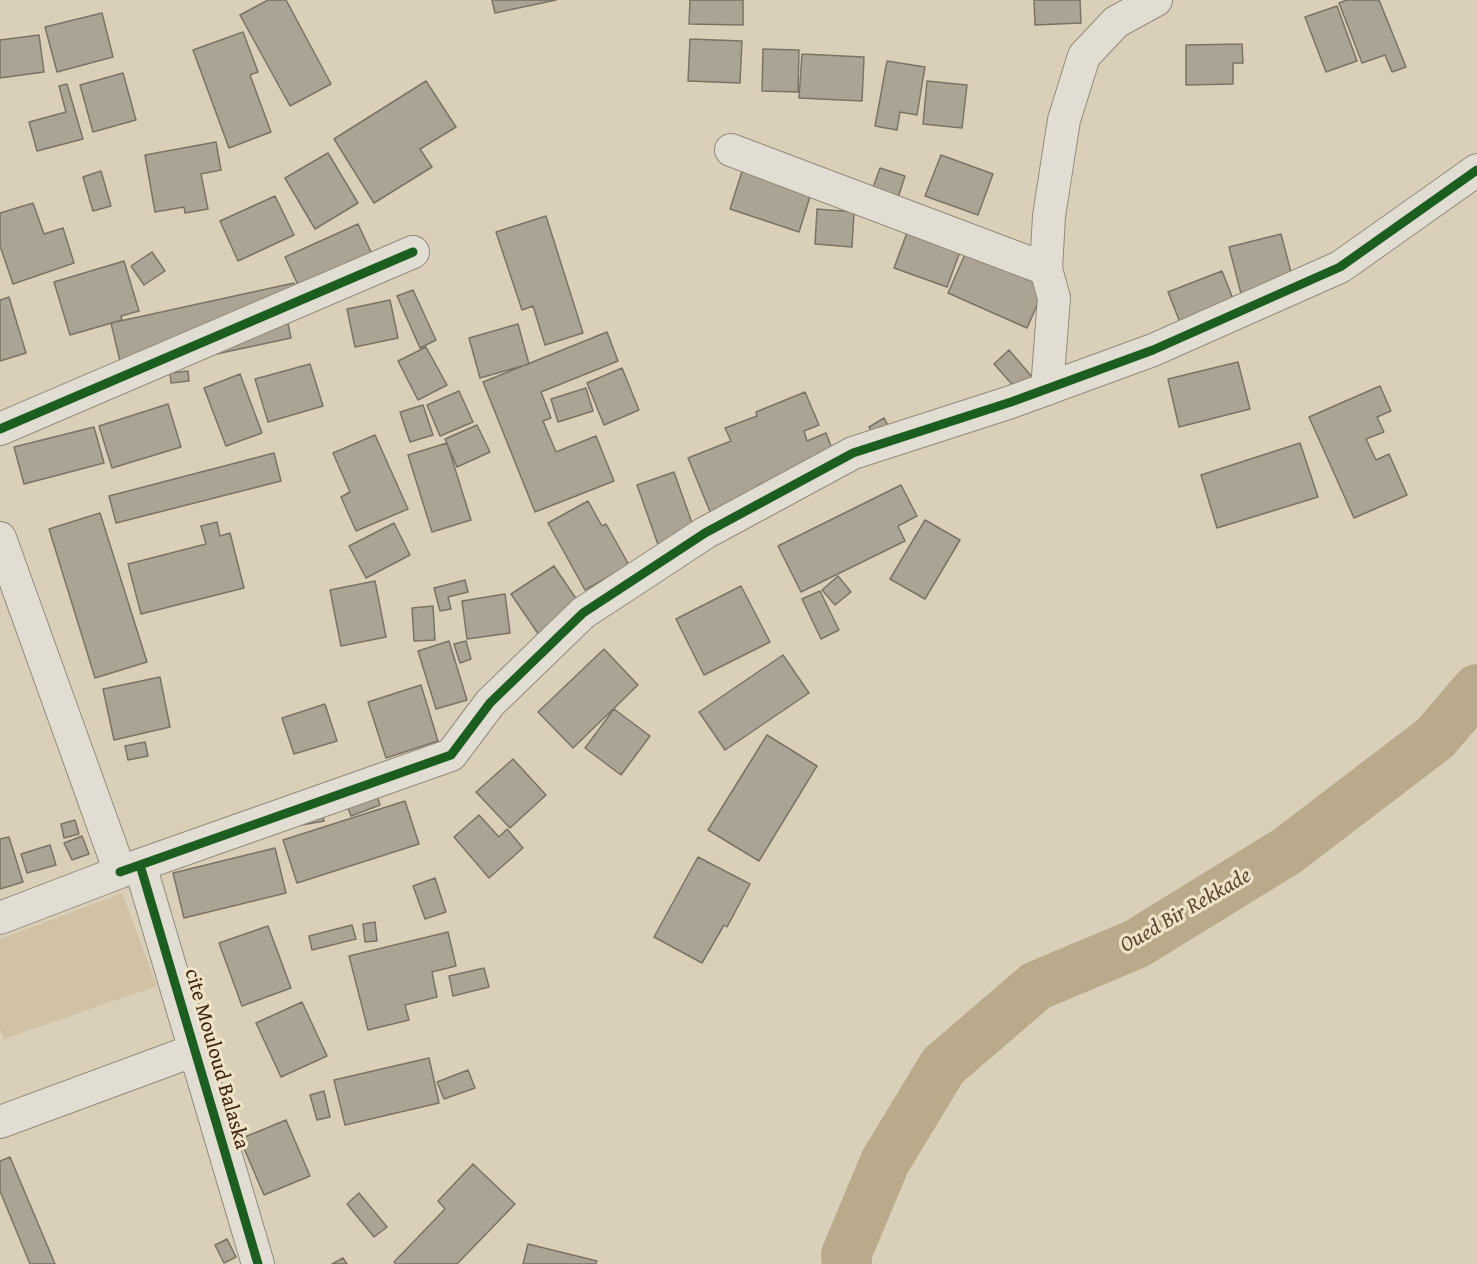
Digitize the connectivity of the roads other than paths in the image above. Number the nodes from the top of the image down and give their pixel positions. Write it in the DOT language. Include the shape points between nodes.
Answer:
graph roads {
  1 [pos="1156,0"];
  2 [pos="731,150"];
  3 [pos="1477,170"];
  4 [pos="412,252"];
  5 [pos="1046,269"];
  6 [pos="1047,389"];
  7 [pos="0,429"];
  8 [pos="0,538"];
  9 [pos="130,868"];
  10 [pos="0,918"];
  11 [pos="195,1050"];
  12 [pos="0,1122"];
  13 [pos="258,1264"];
  1 -- 5 [label="street" via="1116,22 1084,56 1064,120 1049,216"];
  2 -- 5 [label="street"];
  3 -- 6 [label="street" via="1340,267 1153,350"];
  4 -- 7 [label="street"];
  5 -- 6 [label="street" via="1054,298"];
  6 -- 9 [label="street" via="854,453 705,533 583,613 489,703 451,755"];
  8 -- 9 [label="street, cite Mouloud Balaska"];
  9 -- 10 [label="street"];
  9 -- 11 [label="street, cite Mouloud Balaska"];
  11 -- 12 [label="street"];
  11 -- 13 [label="street, cite Mouloud Balaska"];
}
